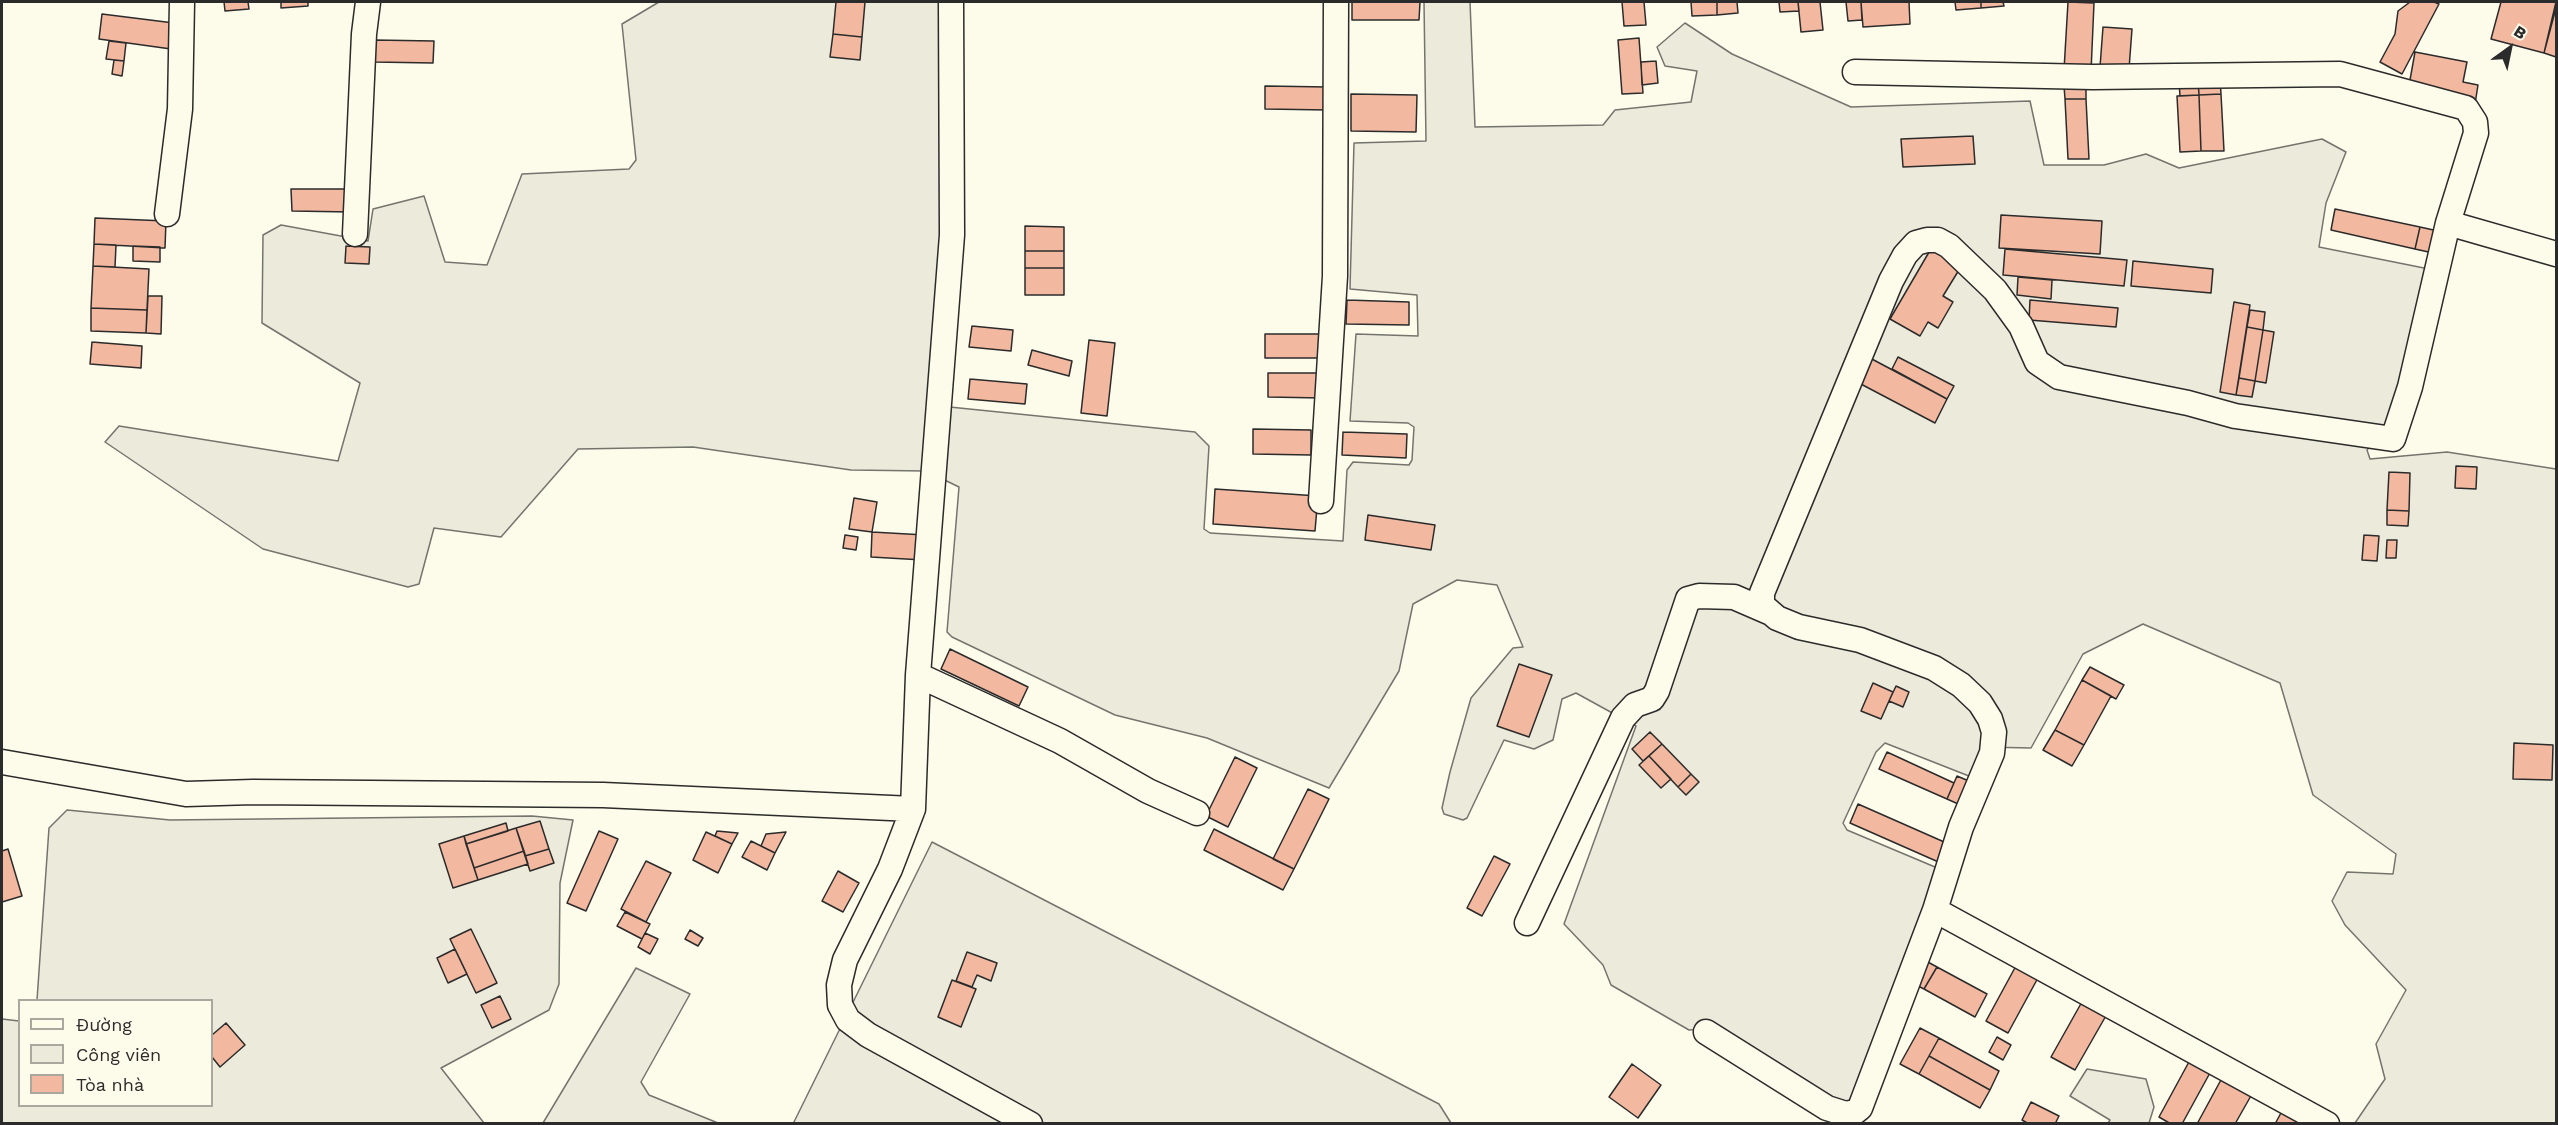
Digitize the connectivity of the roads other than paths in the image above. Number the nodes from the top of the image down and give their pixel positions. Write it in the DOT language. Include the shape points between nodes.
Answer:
graph roads {
  1 [pos="182,2"];
  2 [pos="368,2"];
  3 [pos="951,2"];
  4 [pos="1336,2"];
  5 [pos="1855,72"];
  6 [pos="167,214"];
  7 [pos="2448,223"];
  8 [pos="355,234"];
  9 [pos="2556,254"];
  10 [pos="1321,501"];
  11 [pos="1771,613"];
  12 [pos="918,675"];
  13 [pos="2,762"];
  14 [pos="913,809"];
  15 [pos="1197,813"];
  16 [pos="1935,910"];
  17 [pos="1527,923"];
  18 [pos="1706,1032"];
  19 [pos="1030,1124"];
  20 [pos="2327,1124"];
  1 -- 6 [label="street" via="180,109"];
  2 -- 8 [label="street"];
  3 -- 12 [label="street" via="952,235"];
  4 -- 10 [label="street" via="1335,276"];
  5 -- 7 [label="street" via="2093,77 2340,74 2466,108 2472,115 2476,133"];
  7 -- 9 [label="street"];
  7 -- 11 [label="street" via="2407,399 2393,439 2235,416 2059,376 2037,362 2010,308 1966,261 1938,240 1916,243 1891,281 1773,564 1762,593 1762,606"];
  11 -- 16 [label="street" via="1798,627 1860,640 1934,668 1980,703 1990,719 1994,732 1992,753 1961,827"];
  11 -- 17 [label="street" via="1734,597 1688,599 1657,691 1652,699 1635,705 1623,718"];
  12 -- 14 [label="street"];
  12 -- 15 [label="street" via="1060,741 1148,791"];
  13 -- 14 [label="street" via="186,794 603,795"];
  14 -- 19 [label="street" via="890,869 845,960 839,985 840,1005 848,1020 868,1035"];
  16 -- 18 [label="street" via="1860,1108 1855,1112 1846,1114 1827,1108"];
  16 -- 20 [label="street"];
}
